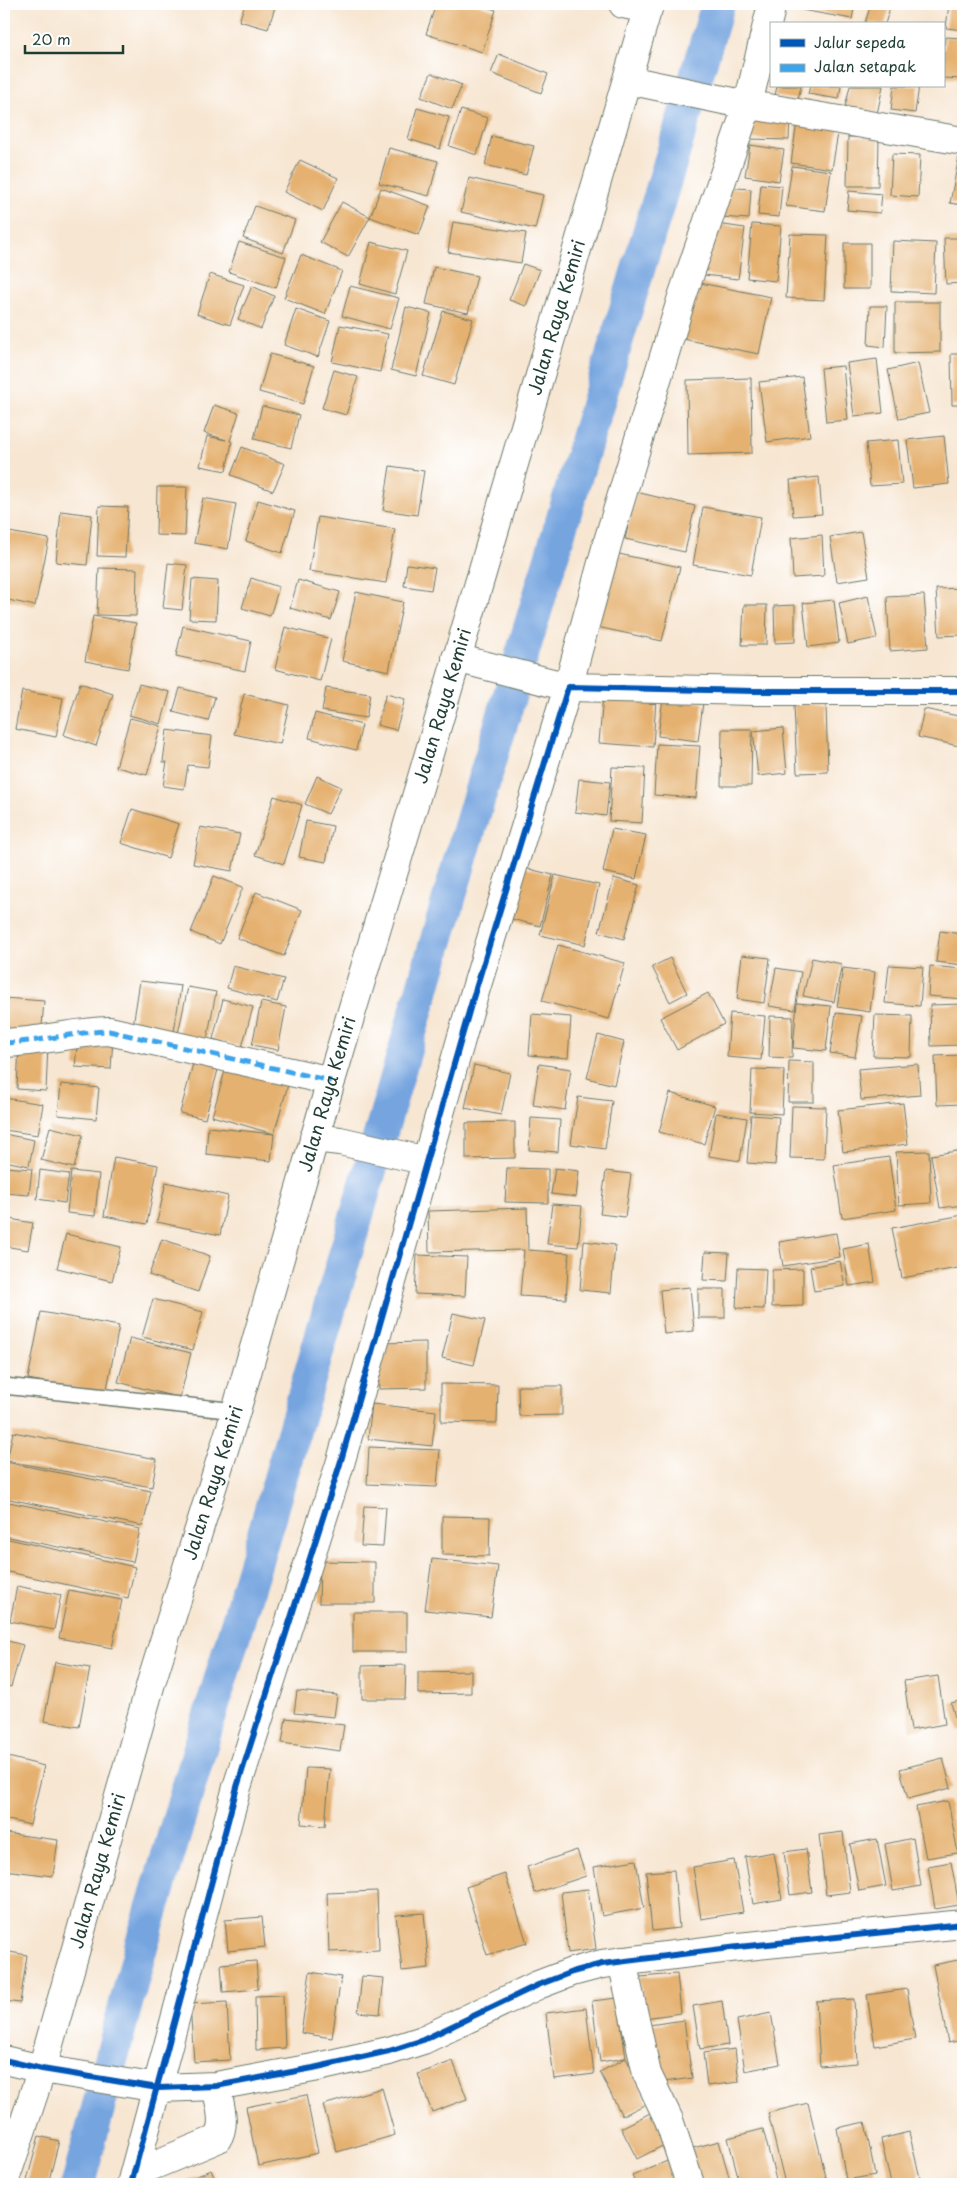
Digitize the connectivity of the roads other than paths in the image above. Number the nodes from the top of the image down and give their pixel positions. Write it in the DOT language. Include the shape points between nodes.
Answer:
graph roads {
  1 [pos="772,4"];
  2 [pos="640,5"];
  3 [pos="639,83"];
  4 [pos="741,103"];
  5 [pos="963,141"];
  6 [pos="456,658"];
  7 [pos="562,685"];
  8 [pos="963,691"];
  9 [pos="4,1043"];
  10 [pos="330,1080"];
  11 [pos="327,1140"];
  12 [pos="422,1160"];
  13 [pos="4,1386"];
  14 [pos="236,1411"];
  15 [pos="963,1924"];
  16 [pos="622,1961"];
  17 [pos="4,2060"];
  18 [pos="54,2071"];
  19 [pos="216,2086"];
  20 [pos="151,2087"];
  21 [pos="133,2178"];
  22 [pos="4,2183"];
  23 [pos="690,2184"];
  1 -- 4 [label="street"];
  2 -- 3 [label="street, Jalan Raya Kemiri"];
  3 -- 4 [label="street"];
  3 -- 6 [label="street, Jalan Raya Kemiri"];
  4 -- 5 [label="street"];
  4 -- 7 [label="street"];
  6 -- 7 [label="street"];
  6 -- 10 [label="street, Jalan Raya Kemiri"];
  7 -- 8 [label="street" via="754,691"];
  7 -- 12 [label="street" via="473,998"];
  9 -- 10 [label="street" via="115,1031"];
  10 -- 11 [label="street, Jalan Raya Kemiri"];
  11 -- 12 [label="street"];
  11 -- 14 [label="street, Jalan Raya Kemiri"];
  12 -- 20 [label="street" via="340,1464 237,1787"];
  13 -- 14 [label="lane"];
  14 -- 18 [label="street, Jalan Raya Kemiri" via="151,1683"];
  15 -- 16 [label="street"];
  16 -- 19 [label="street" via="572,1972 538,1985 431,2037 389,2051"];
  16 -- 23 [label="street" via="647,2074 669,2120"];
  17 -- 18 [label="street"];
  18 -- 20 [label="street"];
  18 -- 22 [label="street, Jalan Raya Kemiri"];
  19 -- 20 [label="street"];
  19 -- 21 [label="street" via="222,2120 217,2139"];
  20 -- 21 [label="street"];
}
